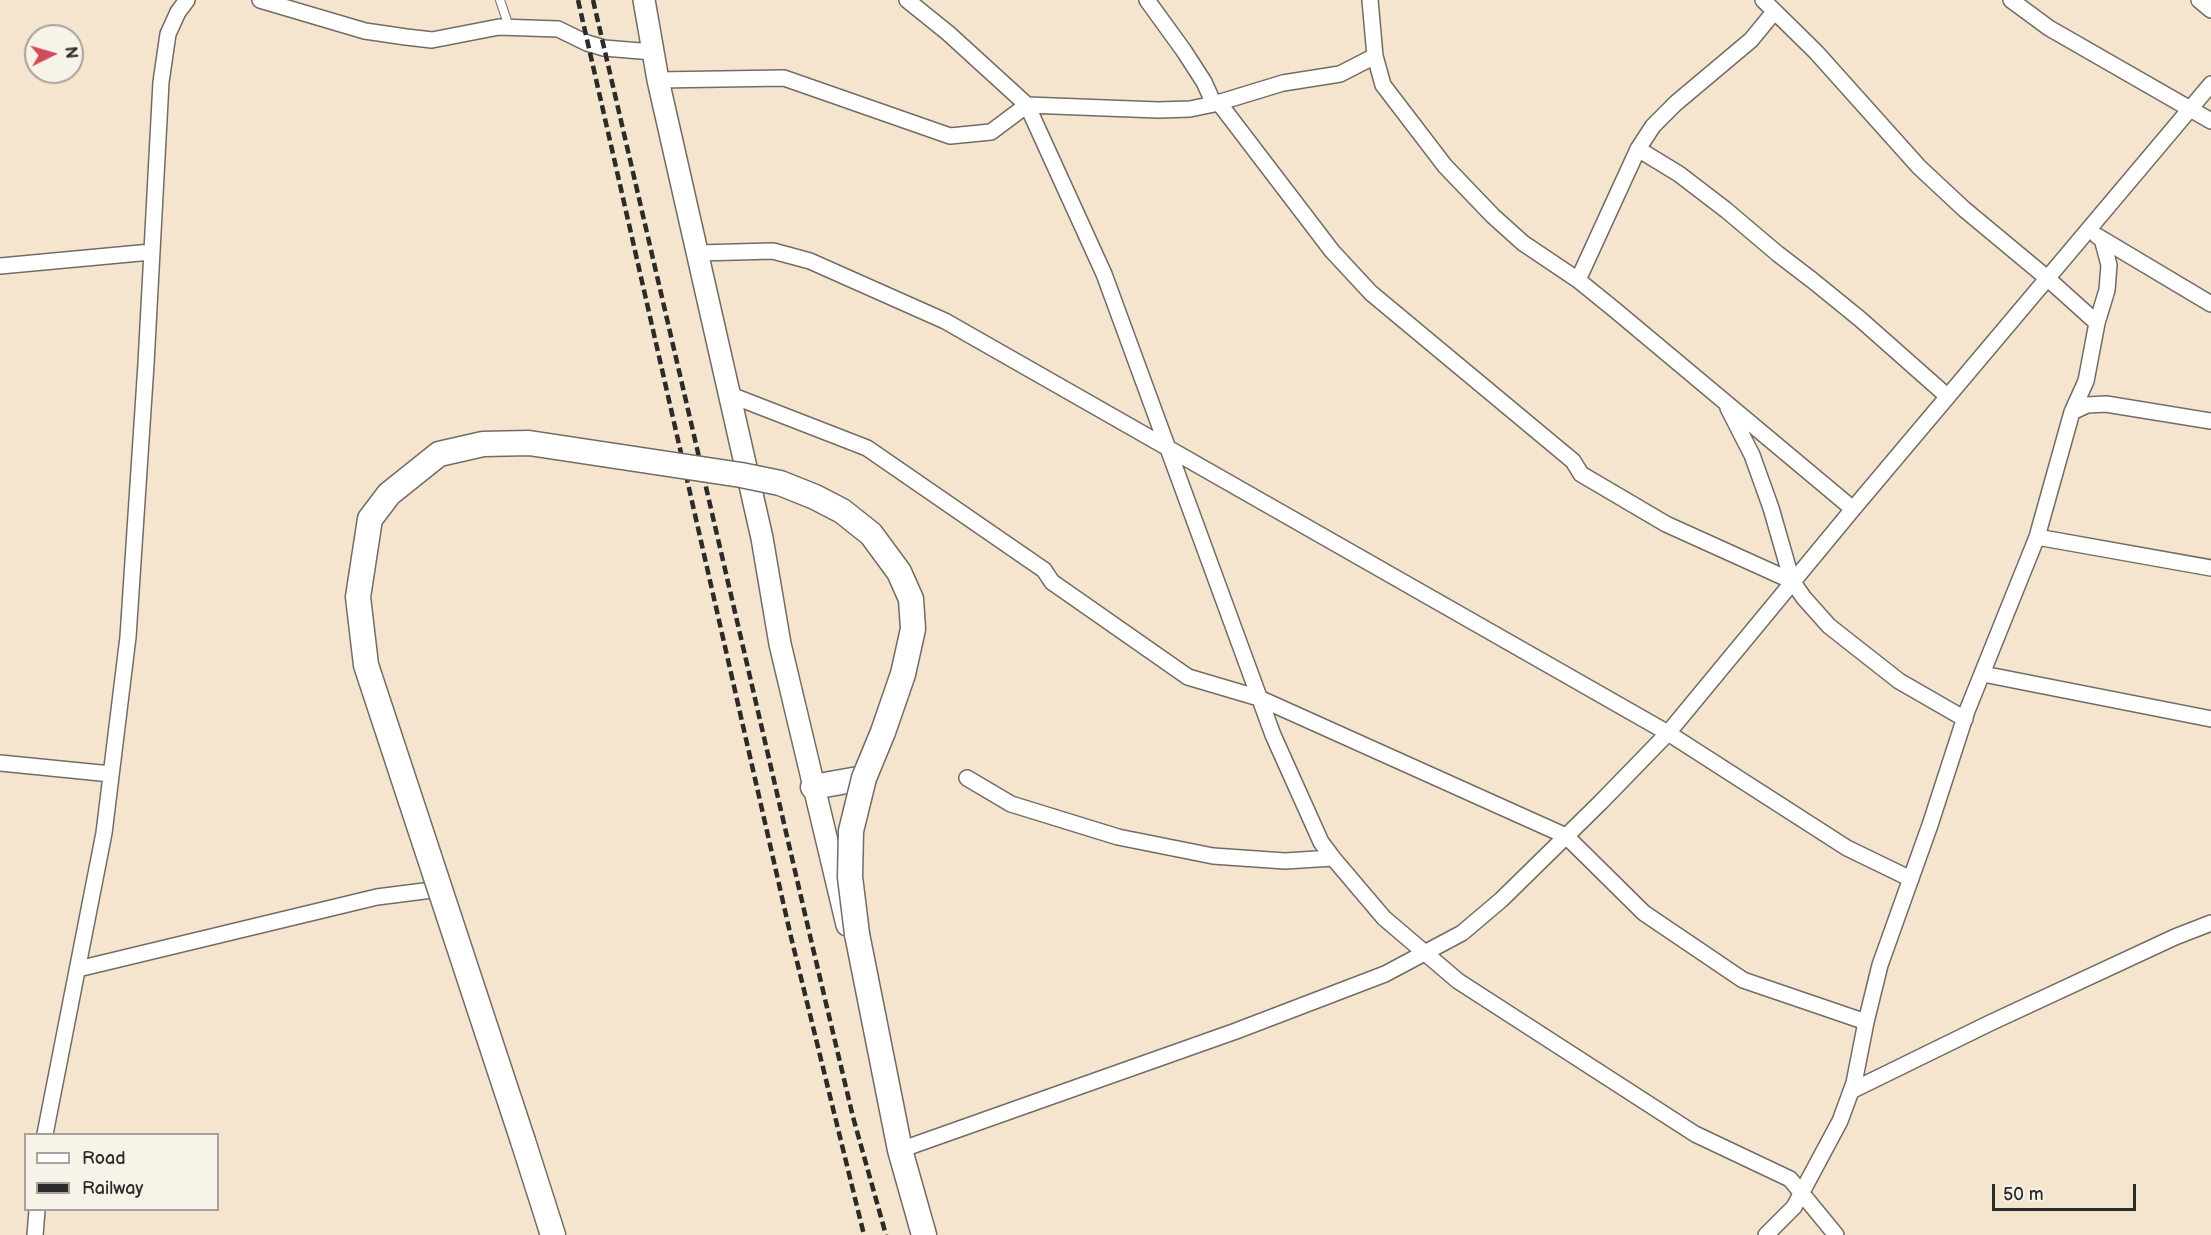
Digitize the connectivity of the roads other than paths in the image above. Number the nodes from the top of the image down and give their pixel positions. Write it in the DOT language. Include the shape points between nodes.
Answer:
graph roads {
  1 [pos="187,0"];
  2 [pos="260,0"];
  3 [pos="501,0"];
  4 [pos="645,0"];
  5 [pos="907,0"];
  6 [pos="1147,0"];
  7 [pos="1370,0"];
  8 [pos="1763,0"];
  9 [pos="2011,0"];
  10 [pos="2199,0"];
  11 [pos="2211,10"];
  12 [pos="1774,12"];
  13 [pos="509,28"];
  14 [pos="653,51"];
  15 [pos="1375,56"];
  16 [pos="657,81"];
  17 [pos="2211,84"];
  18 [pos="1216,104"];
  19 [pos="1027,105"];
  20 [pos="2190,109"];
  21 [pos="2211,121"];
  22 [pos="1638,149"];
  23 [pos="2087,230"];
  24 [pos="2102,239"];
  25 [pos="151,252"];
  26 [pos="698,253"];
  27 [pos="0,266"];
  28 [pos="2047,278"];
  29 [pos="1578,280"];
  30 [pos="2211,304"];
  31 [pos="2097,323"];
  32 [pos="728,394"];
  33 [pos="1947,396"];
  34 [pos="1725,403"];
  35 [pos="2072,412"];
  36 [pos="2211,421"];
  37 [pos="1167,448"];
  38 [pos="1853,509"];
  39 [pos="2037,537"];
  40 [pos="2211,568"];
  41 [pos="1792,581"];
  42 [pos="1983,674"];
  43 [pos="1259,698"];
  44 [pos="1965,719"];
  45 [pos="2211,719"];
  46 [pos="1668,734"];
  47 [pos="0,763"];
  48 [pos="111,774"];
  49 [pos="864,778"];
  50 [pos="967,778"];
  51 [pos="813,787"];
  52 [pos="1566,836"];
  53 [pos="1333,858"];
  54 [pos="1911,879"];
  55 [pos="440,889"];
  56 [pos="2211,923"];
  57 [pos="1426,954"];
  58 [pos="78,969"];
  59 [pos="1866,1022"];
  60 [pos="877,1044"];
  61 [pos="1851,1090"];
  62 [pos="45,1133"];
  63 [pos="900,1150"];
  64 [pos="1803,1193"];
  65 [pos="37,1211"];
  66 [pos="35,1235"];
  67 [pos="553,1235"];
  68 [pos="924,1235"];
  69 [pos="1766,1235"];
  70 [pos="1836,1235"];
  1 -- 25 [label="street" via="168,34 161,82"];
  2 -- 13 [label="street" via="365,31 432,40"];
  3 -- 13 [label="lane"];
  4 -- 14 [label="main road"];
  5 -- 19 [label="street"];
  6 -- 18 [label="street"];
  7 -- 15 [label="street"];
  8 -- 12 [label="street"];
  9 -- 20 [label="street" via="2049,28"];
  10 -- 11 [label="street"];
  12 -- 22 [label="street" via="1751,40 1653,126"];
  12 -- 28 [label="street" via="1816,52 1919,167"];
  13 -- 14 [label="street" via="558,29 604,48"];
  14 -- 16 [label="main road"];
  15 -- 18 [label="street" via="1340,74 1283,83"];
  15 -- 29 [label="street" via="1383,85 1445,166 1523,243"];
  16 -- 19 [label="street" via="784,78 950,136 991,132"];
  16 -- 26 [label="main road"];
  17 -- 20 [label="street"];
  18 -- 19 [label="street" via="1158,110"];
  18 -- 41 [label="street" via="1332,251 1371,293 1574,460 1581,474 1666,524"];
  19 -- 37 [label="street" via="1104,274"];
  20 -- 21 [label="street"];
  20 -- 23 [label="street"];
  22 -- 29 [label="street"];
  22 -- 33 [label="street" via="1665,164 1726,210"];
  23 -- 24 [label="street"];
  23 -- 28 [label="street"];
  24 -- 30 [label="street"];
  24 -- 31 [label="street" via="2109,265 2107,290"];
  25 -- 27 [label="street"];
  25 -- 48 [label="street" via="128,637"];
  26 -- 32 [label="main road"];
  26 -- 37 [label="street" via="773,251 810,261 945,321"];
  28 -- 31 [label="street"];
  28 -- 33 [label="street"];
  29 -- 34 [label="street"];
  31 -- 35 [label="street" via="2086,381"];
  32 -- 43 [label="street" via="867,448 1044,570 1052,582 1188,677"];
  32 -- 51 [label="main road"];
  33 -- 38 [label="street"];
  34 -- 38 [label="street"];
  34 -- 41 [label="street" via="1752,455"];
  35 -- 36 [label="street" via="2087,405 2106,404"];
  35 -- 39 [label="street"];
  37 -- 43 [label="street"];
  37 -- 46 [label="street"];
  38 -- 41 [label="street"];
  39 -- 40 [label="street"];
  39 -- 42 [label="street"];
  41 -- 44 [label="street" via="1829,626 1858,650 1899,681"];
  41 -- 46 [label="street"];
  42 -- 44 [label="street"];
  42 -- 45 [label="street"];
  43 -- 52 [label="street"];
  43 -- 53 [label="street" via="1321,842"];
  44 -- 54 [label="street"];
  46 -- 52 [label="street"];
  46 -- 54 [label="street" via="1847,848"];
  47 -- 48 [label="street"];
  48 -- 58 [label="street"];
  49 -- 51 [label="main road"];
  49 -- 55 [label="main road, bridge" via="903,675 913,629 911,599 899,572 871,534 842,511 780,483 530,443 483,444 439,454 389,494 370,519 358,597 366,665"];
  49 -- 60 [label="main road, bridge" via="851,831 850,877"];
  50 -- 53 [label="street" via="1011,804 1119,837 1213,856 1285,861"];
  51 -- 60 [label="main road"];
  52 -- 57 [label="street" via="1462,933"];
  52 -- 59 [label="street" via="1644,913 1743,980"];
  53 -- 57 [label="street" via="1384,918"];
  54 -- 59 [label="street" via="1880,965"];
  55 -- 58 [label="street" via="377,897"];
  55 -- 67 [label="main road, bridge"];
  56 -- 61 [label="street"];
  57 -- 63 [label="street" via="1385,974 1236,1031"];
  57 -- 64 [label="street" via="1467,987 1695,1134 1790,1179"];
  58 -- 62 [label="street"];
  59 -- 61 [label="street"];
  60 -- 63 [label="main road"];
  61 -- 64 [label="street" via="1840,1122"];
  63 -- 68 [label="main road"];
  64 -- 69 [label="street"];
  64 -- 70 [label="street"];
  65 -- 66 [label="street"];
}
